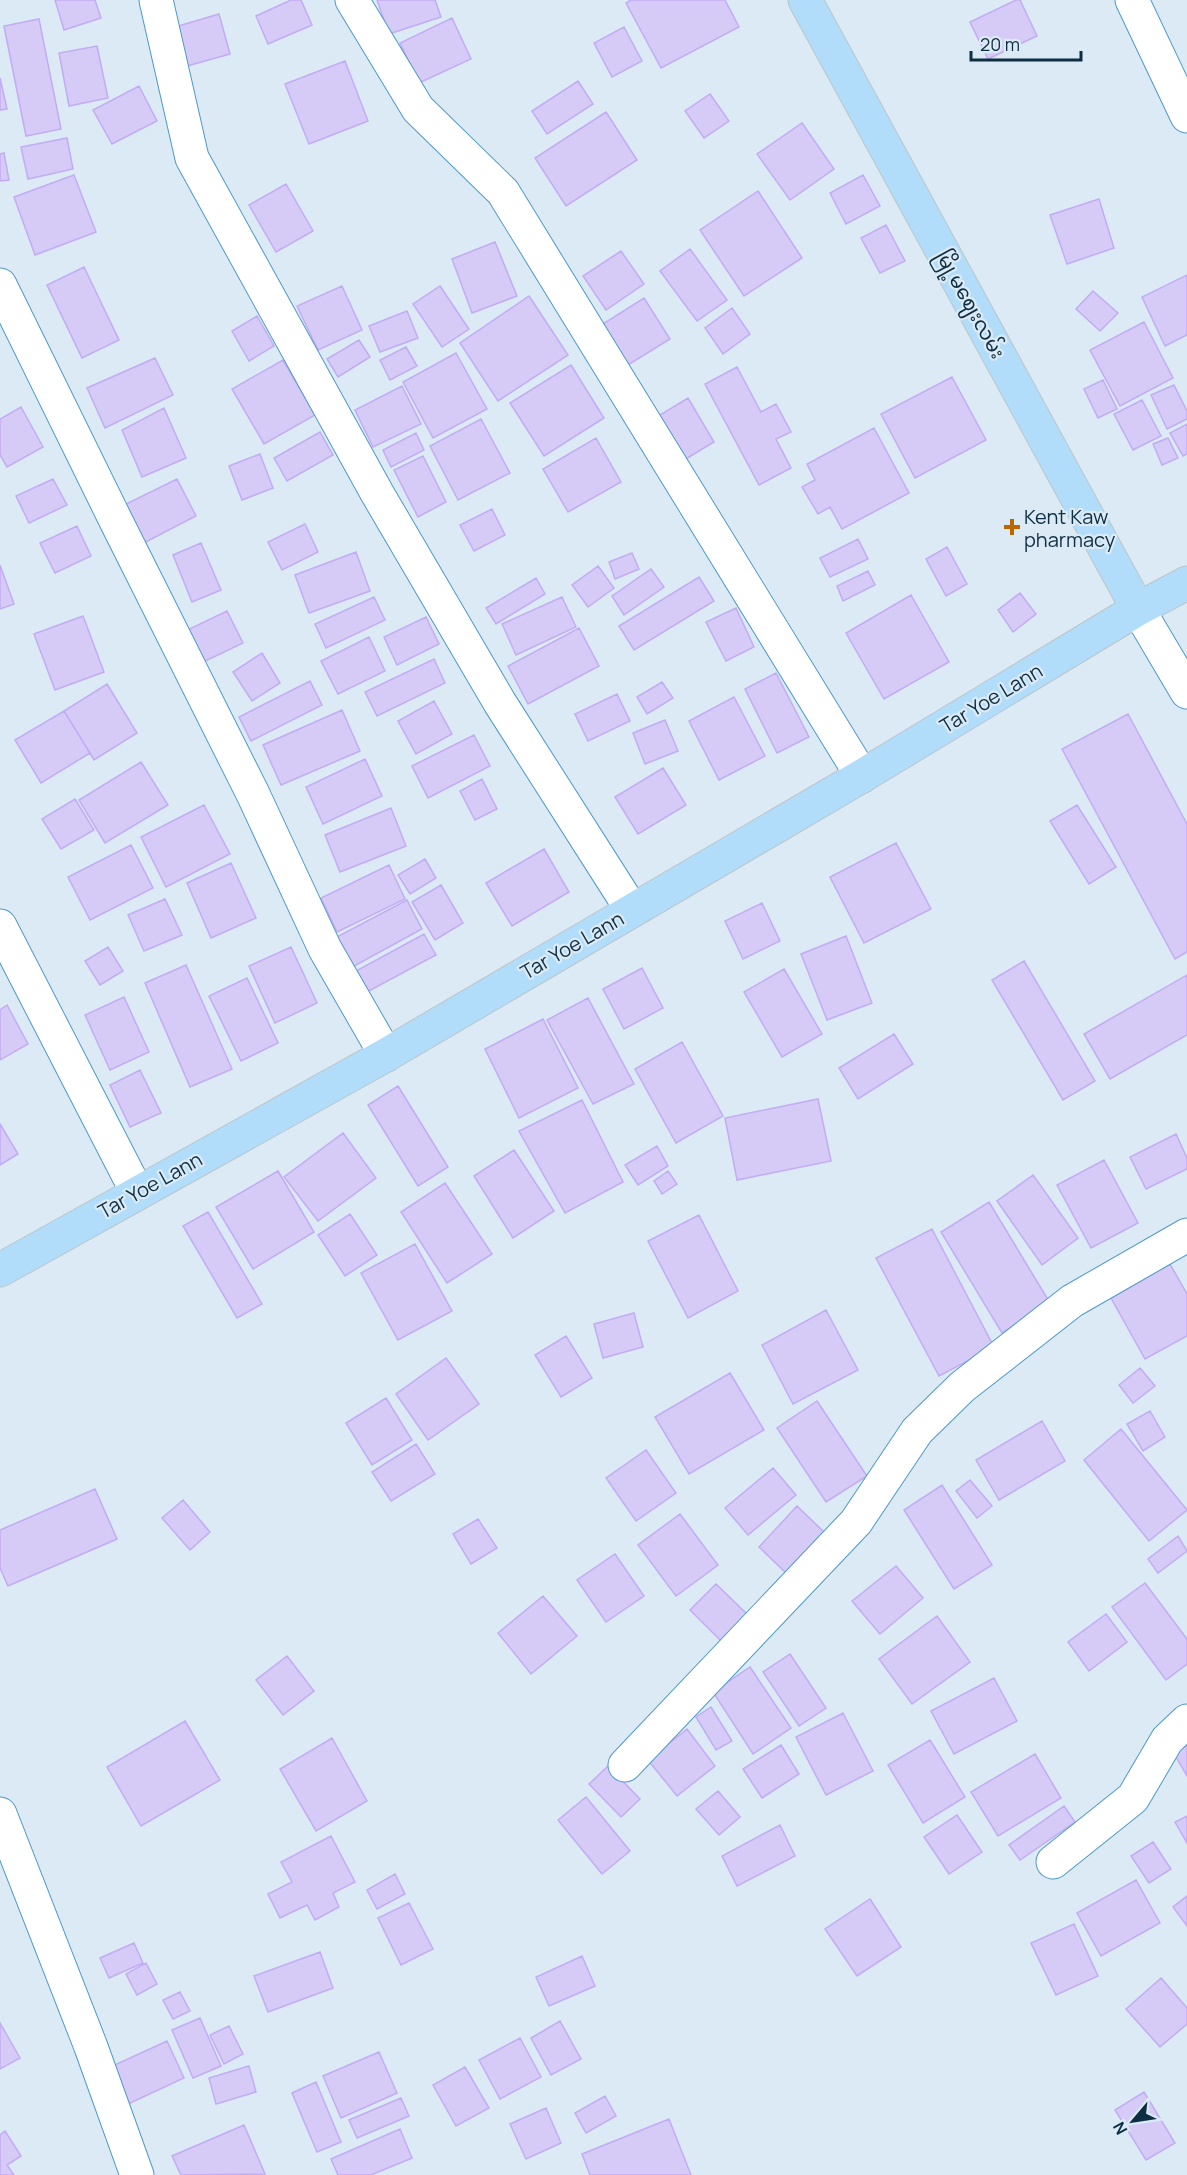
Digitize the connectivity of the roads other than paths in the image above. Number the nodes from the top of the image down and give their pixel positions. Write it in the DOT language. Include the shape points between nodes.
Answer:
graph roads {
  1 [pos="156,0"];
  2 [pos="352,0"];
  3 [pos="805,0"];
  4 [pos="1132,0"];
  5 [pos="1187,116"];
  6 [pos="0,285"];
  7 [pos="1187,583"];
  8 [pos="1138,609"];
  9 [pos="1187,692"];
  10 [pos="862,776"];
  11 [pos="632,910"];
  12 [pos="0,926"];
  13 [pos="386,1055"];
  14 [pos="137,1192"];
  15 [pos="1187,1235"];
  16 [pos="0,1270"];
  17 [pos="1187,1721"];
  18 [pos="626,1766"];
  19 [pos="0,1814"];
  20 [pos="1053,1862"];
  21 [pos="137,2175"];
  1 -- 11 [label="street" via="192,158 371,482 494,693"];
  2 -- 10 [label="street" via="418,109 503,192"];
  3 -- 8 [label="main road, မြို့မဈေးလမ်း"];
  4 -- 5 [label="street"];
  6 -- 13 [label="street" via="254,794 325,949"];
  7 -- 8 [label="main road, Tar Yoe Lann"];
  8 -- 9 [label="street"];
  8 -- 10 [label="main road, Tar Yoe Lann"];
  10 -- 11 [label="main road, Tar Yoe Lann"];
  11 -- 13 [label="main road, Tar Yoe Lann"];
  12 -- 14 [label="street"];
  13 -- 14 [label="main road, Tar Yoe Lann"];
  14 -- 16 [label="main road, Tar Yoe Lann"];
  15 -- 18 [label="street" via="1072,1301 962,1387 916,1431 856,1522"];
  17 -- 20 [label="street" via="1167,1740 1133,1798"];
  19 -- 21 [label="street"];
}
